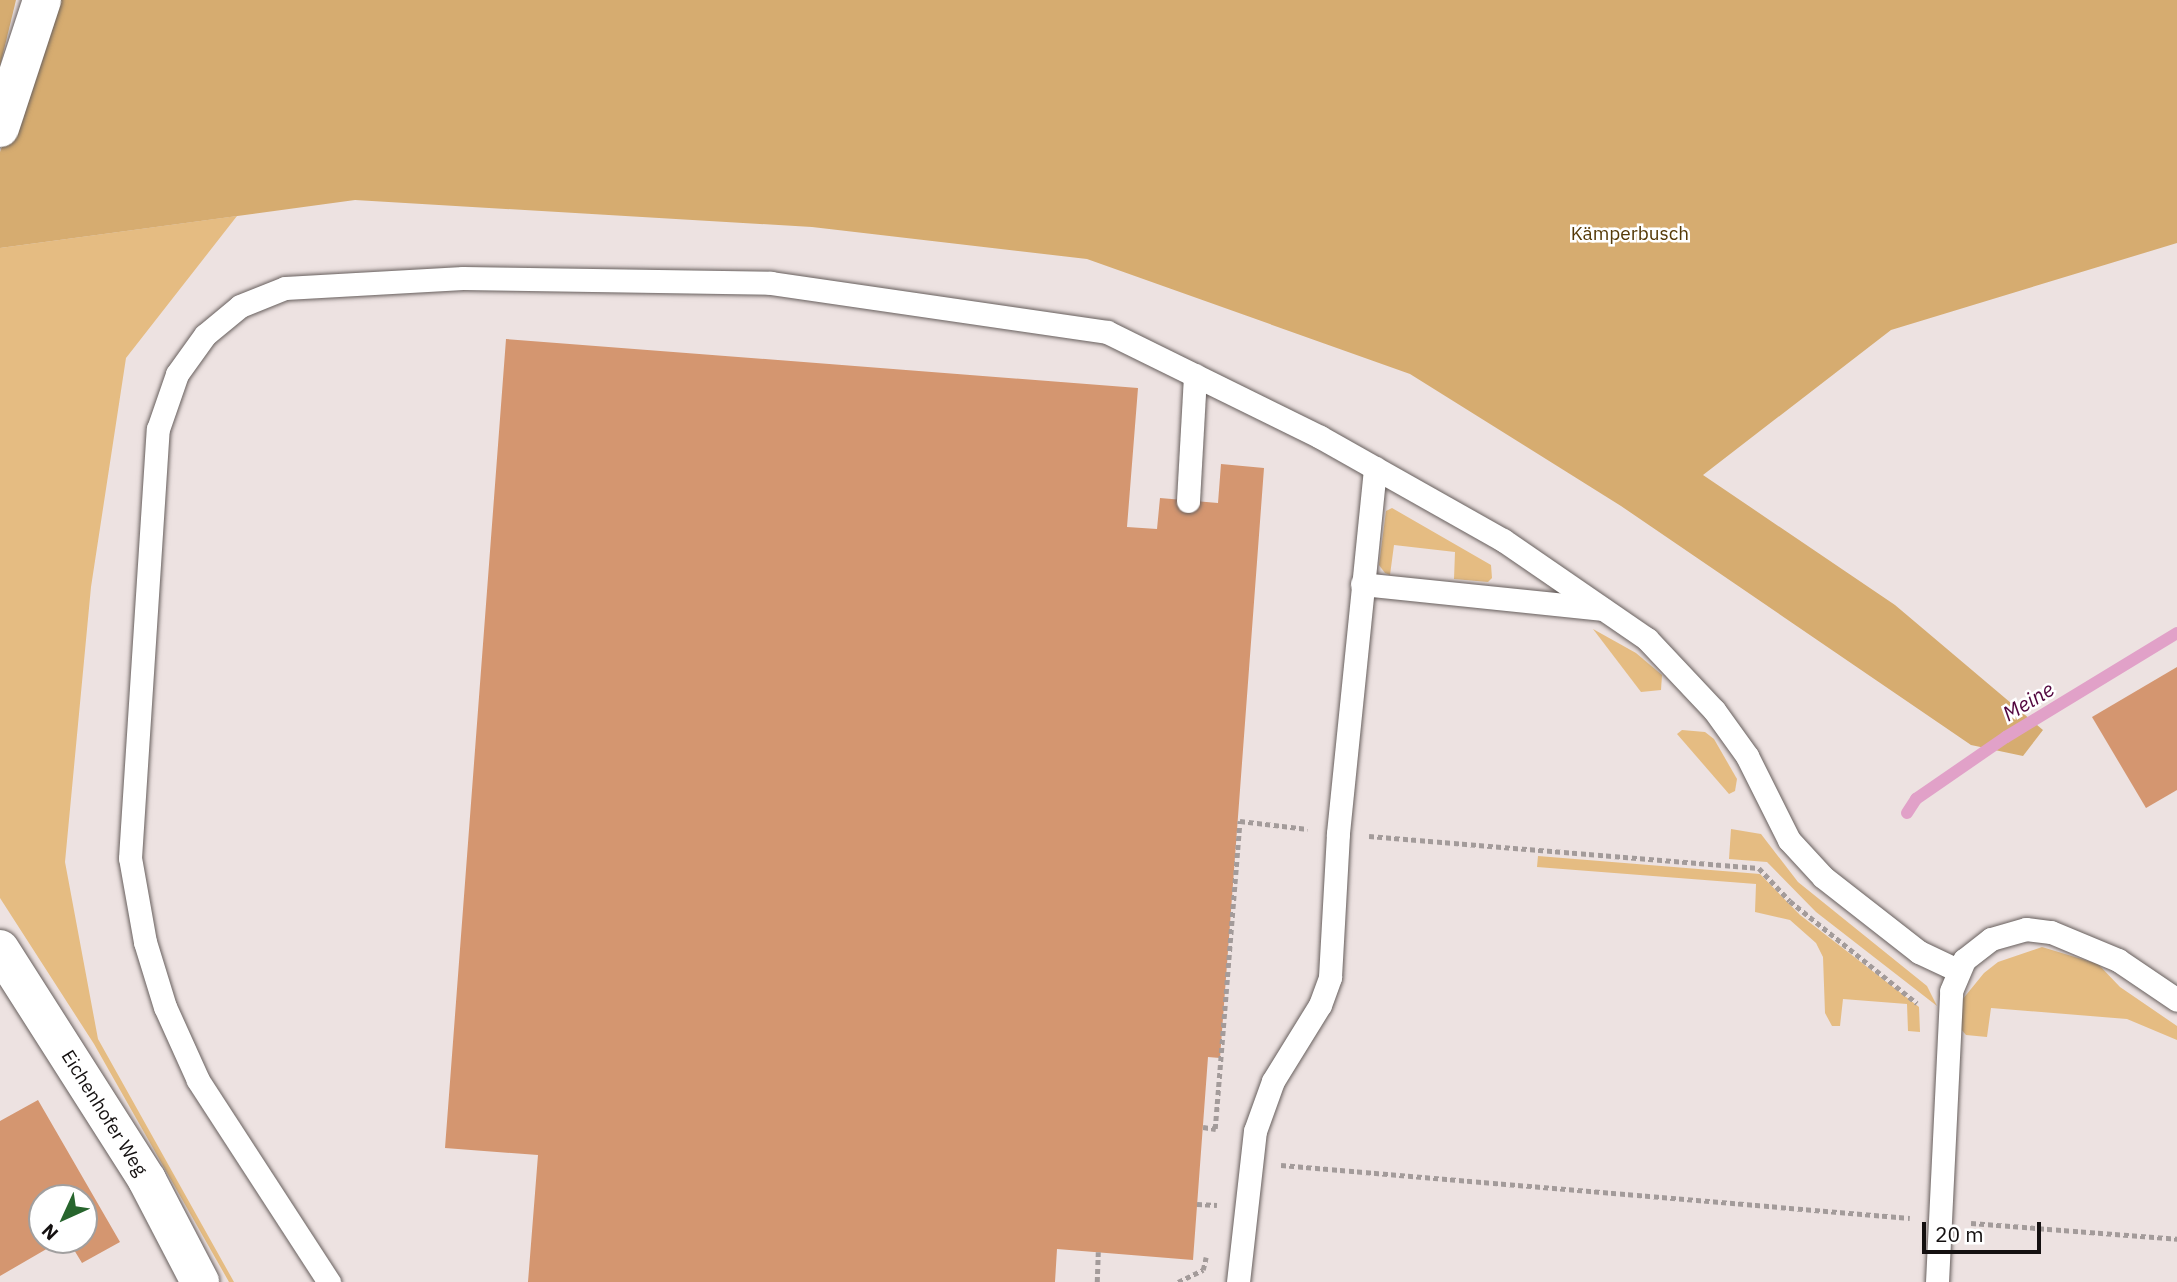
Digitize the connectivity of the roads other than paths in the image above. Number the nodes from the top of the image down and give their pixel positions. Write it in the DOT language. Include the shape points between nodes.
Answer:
graph roads {
  1 [pos="42,0"];
  2 [pos="0,128"];
  3 [pos="1195,375"];
  4 [pos="1375,468"];
  5 [pos="1188,500"];
  6 [pos="1362,584"];
  7 [pos="1605,609"];
  8 [pos="0,949"];
  9 [pos="1957,970"];
  10 [pos="2177,1000"];
  11 [pos="200,1282"];
  12 [pos="329,1282"];
  13 [pos="1238,1282"];
  14 [pos="1937,1282"];
  1 -- 2 [label="street"];
  3 -- 4 [label="lane"];
  3 -- 5 [label="lane"];
  3 -- 12 [label="lane" via="1107,332 771,283 463,278 350,282 285,288 240,306 205,335 177,374 158,429 130,858 145,942 165,1007 198,1080"];
  4 -- 6 [label="lane"];
  4 -- 7 [label="lane" via="1503,540"];
  6 -- 7 [label="lane"];
  6 -- 13 [label="lane" via="1329,977 1320,1005 1273,1082 1255,1131"];
  7 -- 9 [label="lane" via="1647,639 1714,710 1747,756 1789,840 1822,877 1919,952"];
  8 -- 11 [label="street, Eichenhofer Weg" via="146,1180"];
  9 -- 10 [label="lane" via="1991,939 2026,929 2051,932 2118,960"];
  9 -- 14 [label="lane" via="1950,1017"];
}
